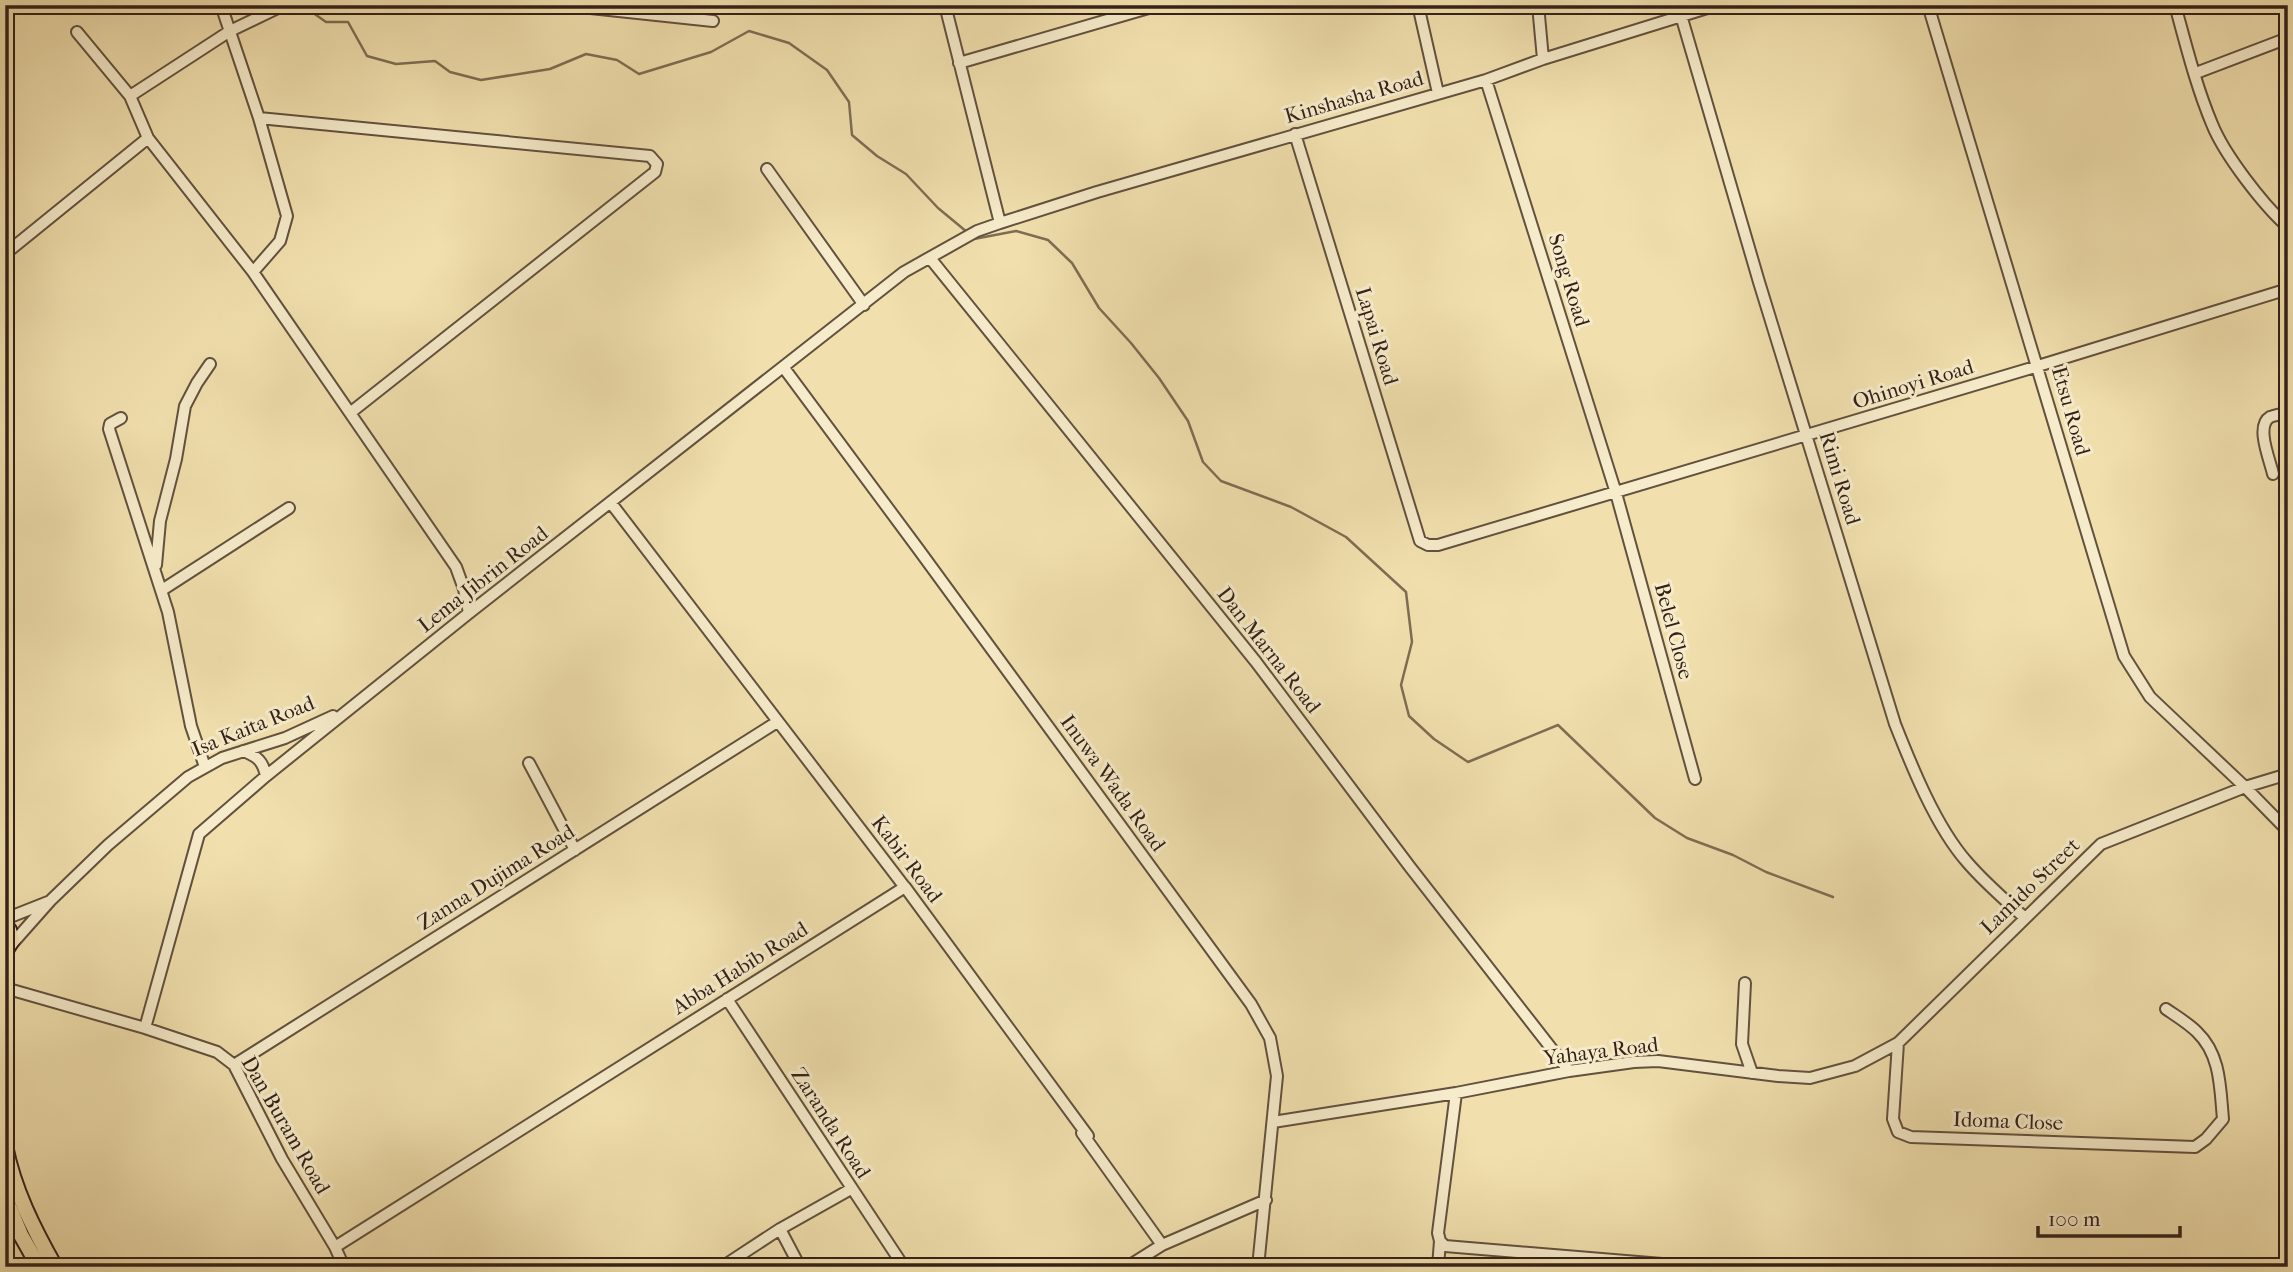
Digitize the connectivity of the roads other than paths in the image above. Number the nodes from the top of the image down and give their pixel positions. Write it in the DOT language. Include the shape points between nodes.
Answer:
graph roads {
  1 [pos="221,5"];
  2 [pos="284,5"];
  3 [pos="562,5"];
  4 [pos="945,5"];
  5 [pos="1159,5"];
  6 [pos="1418,5"];
  7 [pos="1538,5"];
  8 [pos="1717,5"];
  9 [pos="1928,5"];
  10 [pos="2175,5"];
  11 [pos="576,6"];
  12 [pos="1680,11"];
  13 [pos="713,21"];
  14 [pos="230,31"];
  15 [pos="77,32"];
  16 [pos="2288,38"];
  17 [pos="1543,59"];
  18 [pos="959,63"];
  19 [pos="2196,73"];
  20 [pos="1486,80"];
  21 [pos="1438,93"];
  22 [pos="130,96"];
  23 [pos="259,118"];
  24 [pos="1294,134"];
  25 [pos="148,138"];
  26 [pos="767,169"];
  27 [pos="1000,223"];
  28 [pos="2288,227"];
  29 [pos="977,231"];
  30 [pos="5,254"];
  31 [pos="930,258"];
  32 [pos="253,272"];
  33 [pos="2288,289"];
  34 [pos="864,305"];
  35 [pos="5,329"];
  36 [pos="5,342"];
  37 [pos="210,364"];
  38 [pos="2038,366"];
  39 [pos="784,368"];
  40 [pos="2288,412"];
  41 [pos="350,413"];
  42 [pos="121,418"];
  43 [pos="1806,436"];
  44 [pos="2273,474"];
  45 [pos="1616,493"];
  46 [pos="611,503"];
  47 [pos="289,508"];
  48 [pos="1428,545"];
  49 [pos="156,568"];
  50 [pos="162,590"];
  51 [pos="469,613"];
  52 [pos="384,682"];
  53 [pos="777,722"];
  54 [pos="243,751"];
  55 [pos="529,764"];
  56 [pos="205,767"];
  57 [pos="2288,774"];
  58 [pos="266,776"];
  59 [pos="1695,779"];
  60 [pos="2245,787"];
  61 [pos="2288,831"];
  62 [pos="575,850"];
  63 [pos="905,887"];
  64 [pos="50,901"];
  65 [pos="2025,918"];
  66 [pos="5,919"];
  67 [pos="5,926"];
  68 [pos="7,951"];
  69 [pos="1745,982"];
  70 [pos="5,988"];
  71 [pos="727,999"];
  72 [pos="2166,1009"];
  73 [pos="1919,1022"];
  74 [pos="145,1028"];
  75 [pos="1898,1043"];
  76 [pos="234,1065"];
  77 [pos="1569,1071"];
  78 [pos="1752,1073"];
  79 [pos="1456,1093"];
  80 [pos="1273,1122"];
  81 [pos="1088,1136"];
  82 [pos="5,1146"];
  83 [pos="851,1189"];
  84 [pos="5,1197"];
  85 [pos="1266,1200"];
  86 [pos="780,1229"];
  87 [pos="1440,1241"];
  88 [pos="1162,1245"];
  89 [pos="335,1247"];
  90 [pos="39,1267"];
  91 [pos="55,1267"];
  92 [pos="344,1267"];
  93 [pos="722,1267"];
  94 [pos="800,1267"];
  95 [pos="904,1267"];
  96 [pos="1127,1267"];
  97 [pos="1258,1267"];
  98 [pos="1438,1267"];
  99 [pos="1698,1267"];
  1 -- 14 [label="street"];
  2 -- 14 [label="street"];
  3 -- 11 [label="street"];
  4 -- 18 [label="street"];
  5 -- 18 [label="street"];
  6 -- 21 [label="street"];
  7 -- 17 [label="street"];
  8 -- 12 [label="street, Kinshasha Road"];
  9 -- 38 [label="street, Etsu Road"];
  10 -- 19 [label="street"];
  11 -- 13 [label="street"];
  12 -- 17 [label="street, Kinshasha Road"];
  12 -- 43 [label="street, Rimi Road"];
  14 -- 22 [label="street"];
  14 -- 23 [label="street"];
  15 -- 22 [label="street"];
  16 -- 19 [label="street"];
  17 -- 20 [label="street, Kinshasha Road"];
  18 -- 27 [label="street"];
  19 -- 28 [label="street" via="2212,126 2272,213"];
  20 -- 21 [label="street, Kinshasha Road"];
  20 -- 45 [label="street, Song Road"];
  21 -- 24 [label="street, Kinshasha Road"];
  22 -- 25 [label="street"];
  23 -- 32 [label="street" via="286,216 280,241"];
  23 -- 41 [label="street" via="650,156 657,164 655,172"];
  24 -- 27 [label="street, Kinshasha Road"];
  24 -- 48 [label="street, Lapai Road" via="1420,541"];
  25 -- 30 [label="street"];
  25 -- 32 [label="street"];
  26 -- 34 [label="street"];
  27 -- 29 [label="street, Kinshasha Road"];
  29 -- 31 [label="street, Lema Jibrin Road"];
  31 -- 34 [label="street, Lema Jibrin Road" via="904,272"];
  31 -- 77 [label="street, Dan Marna Road" via="1256,662"];
  32 -- 41 [label="street"];
  33 -- 38 [label="street, Ohinoyi Road"];
  34 -- 39 [label="street, Lema Jibrin Road"];
  35 -- 36 [label="street"];
  37 -- 49 [label="street" via="185,406 160,521"];
  38 -- 43 [label="street, Ohinoyi Road"];
  38 -- 60 [label="street, Etsu Road" via="2124,656 2150,697"];
  39 -- 46 [label="street, Lema Jibrin Road"];
  39 -- 80 [label="street, Inuwa Wada Road" via="1251,1004 1270,1038 1277,1076"];
  40 -- 44 [label="street" via="2264,424"];
  41 -- 51 [label="street" via="456,566"];
  42 -- 49 [label="street" via="109,429"];
  43 -- 45 [label="street, Ohinoyi Road"];
  43 -- 65 [label="street, Rimi Road" via="1913,769 1965,860"];
  45 -- 48 [label="street, Ohinoyi Road"];
  45 -- 59 [label="street, Belel Close"];
  46 -- 51 [label="street, Lema Jibrin Road"];
  46 -- 53 [label="street, Kabir Road"];
  47 -- 50 [label="street"];
  49 -- 50 [label="street"];
  50 -- 56 [label="street" via="191,726"];
  51 -- 52 [label="street, Lema Jibrin Road"];
  52 -- 54 [label="street, Isa Kaita Road" via="313,727"];
  52 -- 58 [label="street, Lema Jibrin Road"];
  53 -- 62 [label="street, Zanna Dujima Road"];
  53 -- 63 [label="street, Kabir Road"];
  54 -- 56 [label="street, Isa Kaita Road"];
  54 -- 58 [label="street" via="260,760"];
  55 -- 62 [label="street"];
  56 -- 64 [label="street, Isa Kaita Road" via="188,776 108,845"];
  57 -- 60 [label="street, Lamido Street"];
  58 -- 74 [label="street, Lema Jibrin Road" via="199,834"];
  60 -- 61 [label="street, Etsu Road"];
  60 -- 65 [label="street, Lamido Street" via="2101,844"];
  62 -- 76 [label="street, Zanna Dujima Road"];
  63 -- 71 [label="street, Abba Habib Road"];
  63 -- 81 [label="street"];
  63 -- 88 [label="street, Kabir Road"];
  64 -- 66 [label="street, Isa Kaita Road"];
  64 -- 68 [label="street, Isa Kaita Road"];
  65 -- 73 [label="street, Lamido Street"];
  67 -- 68 [label="main road" via="11,935"];
  69 -- 78 [label="street" via="1742,1044"];
  70 -- 74 [label="street, Dan Buram Road"];
  71 -- 83 [label="street, Zaranda Road"];
  71 -- 89 [label="street, Abba Habib Road"];
  72 -- 75 [label="street, Idoma Close" via="2197,1031 2217,1064 2223,1119 2195,1147 1911,1137 1898,1132 1893,1119"];
  73 -- 75 [label="street, Yahaya Road"];
  74 -- 76 [label="street, Dan Buram Road" via="217,1052"];
  75 -- 78 [label="street, Yahaya Road" via="1855,1066 1810,1078"];
  76 -- 89 [label="street, Dan Buram Road"];
  77 -- 78 [label="street, Yahaya Road" via="1658,1061"];
  77 -- 79 [label="street, Yahaya Road"];
  79 -- 80 [label="street, Yahaya Road"];
  79 -- 87 [label="street"];
  80 -- 85 [label="street, Inuwa Wada Road"];
  82 -- 91 [label="main road" via="19,1194"];
  83 -- 86 [label="street"];
  83 -- 95 [label="street, Zaranda Road"];
  84 -- 90 [label="main road"];
  85 -- 88 [label="street"];
  85 -- 97 [label="street, Inuwa Wada Road"];
  86 -- 93 [label="street"];
  86 -- 94 [label="street"];
  87 -- 98 [label="street"];
  87 -- 99 [label="street"];
  88 -- 96 [label="street"];
  89 -- 92 [label="street, Dan Buram Road"];
}
